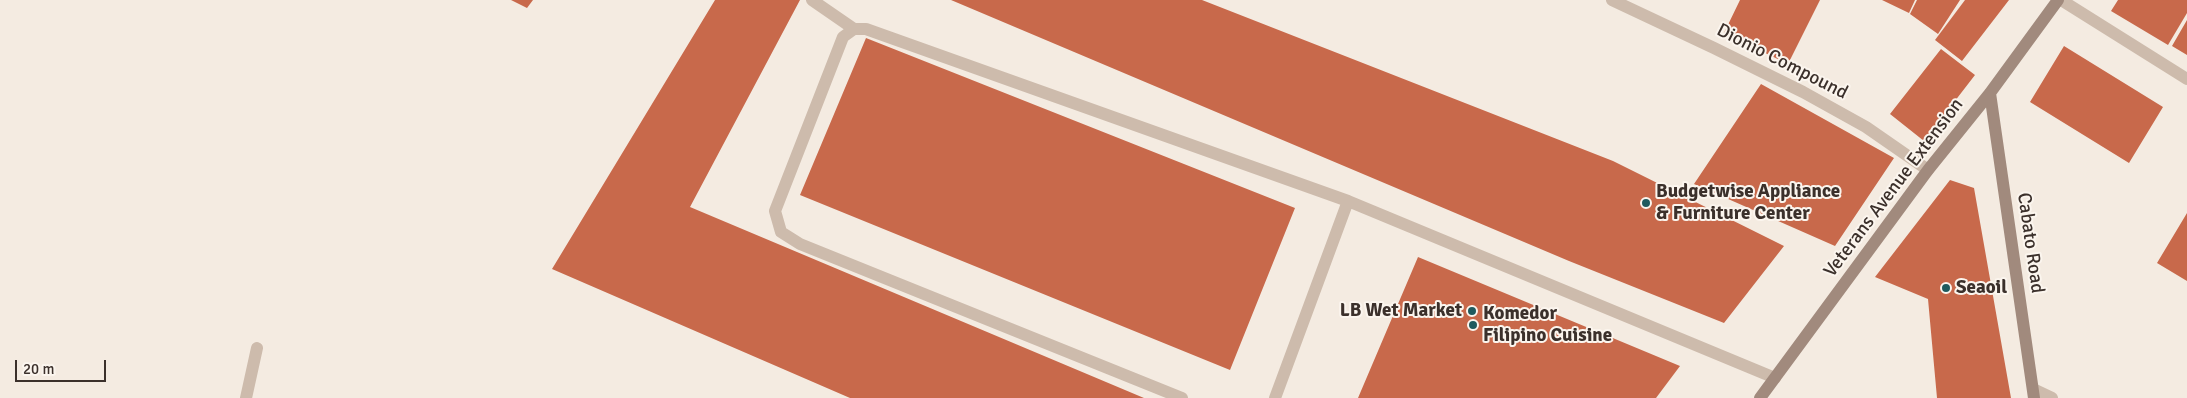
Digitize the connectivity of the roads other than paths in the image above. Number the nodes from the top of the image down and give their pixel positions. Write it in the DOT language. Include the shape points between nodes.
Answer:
graph roads {
  1 [pos="812,0"];
  2 [pos="1612,0"];
  3 [pos="2060,0"];
  4 [pos="854,29"];
  5 [pos="2187,79"];
  6 [pos="1990,93"];
  7 [pos="1928,170"];
  8 [pos="1348,201"];
  9 [pos="257,348"];
  10 [pos="1775,378"];
  11 [pos="2033,394"];
  12 [pos="246,398"];
  13 [pos="1182,398"];
  14 [pos="1275,398"];
  15 [pos="1760,398"];
  16 [pos="2052,398"];
  1 -- 4 [label="street"];
  2 -- 7 [label="street, Dionio Compound" via="1802,92 1866,127"];
  3 -- 5 [label="street"];
  3 -- 6 [label="main road, Veterans Avenue Extension"];
  4 -- 8 [label="street" via="866,29"];
  4 -- 13 [label="street" via="843,37 775,211 781,232 800,244"];
  6 -- 7 [label="main road, Veterans Avenue Extension"];
  6 -- 11 [label="main road, Cabato Road"];
  7 -- 10 [label="main road, Veterans Avenue Extension"];
  8 -- 10 [label="street"];
  8 -- 14 [label="street"];
  9 -- 12 [label="street"];
  10 -- 15 [label="main road, Veterans Avenue Extension"];
  11 -- 16 [label="street"];
}
